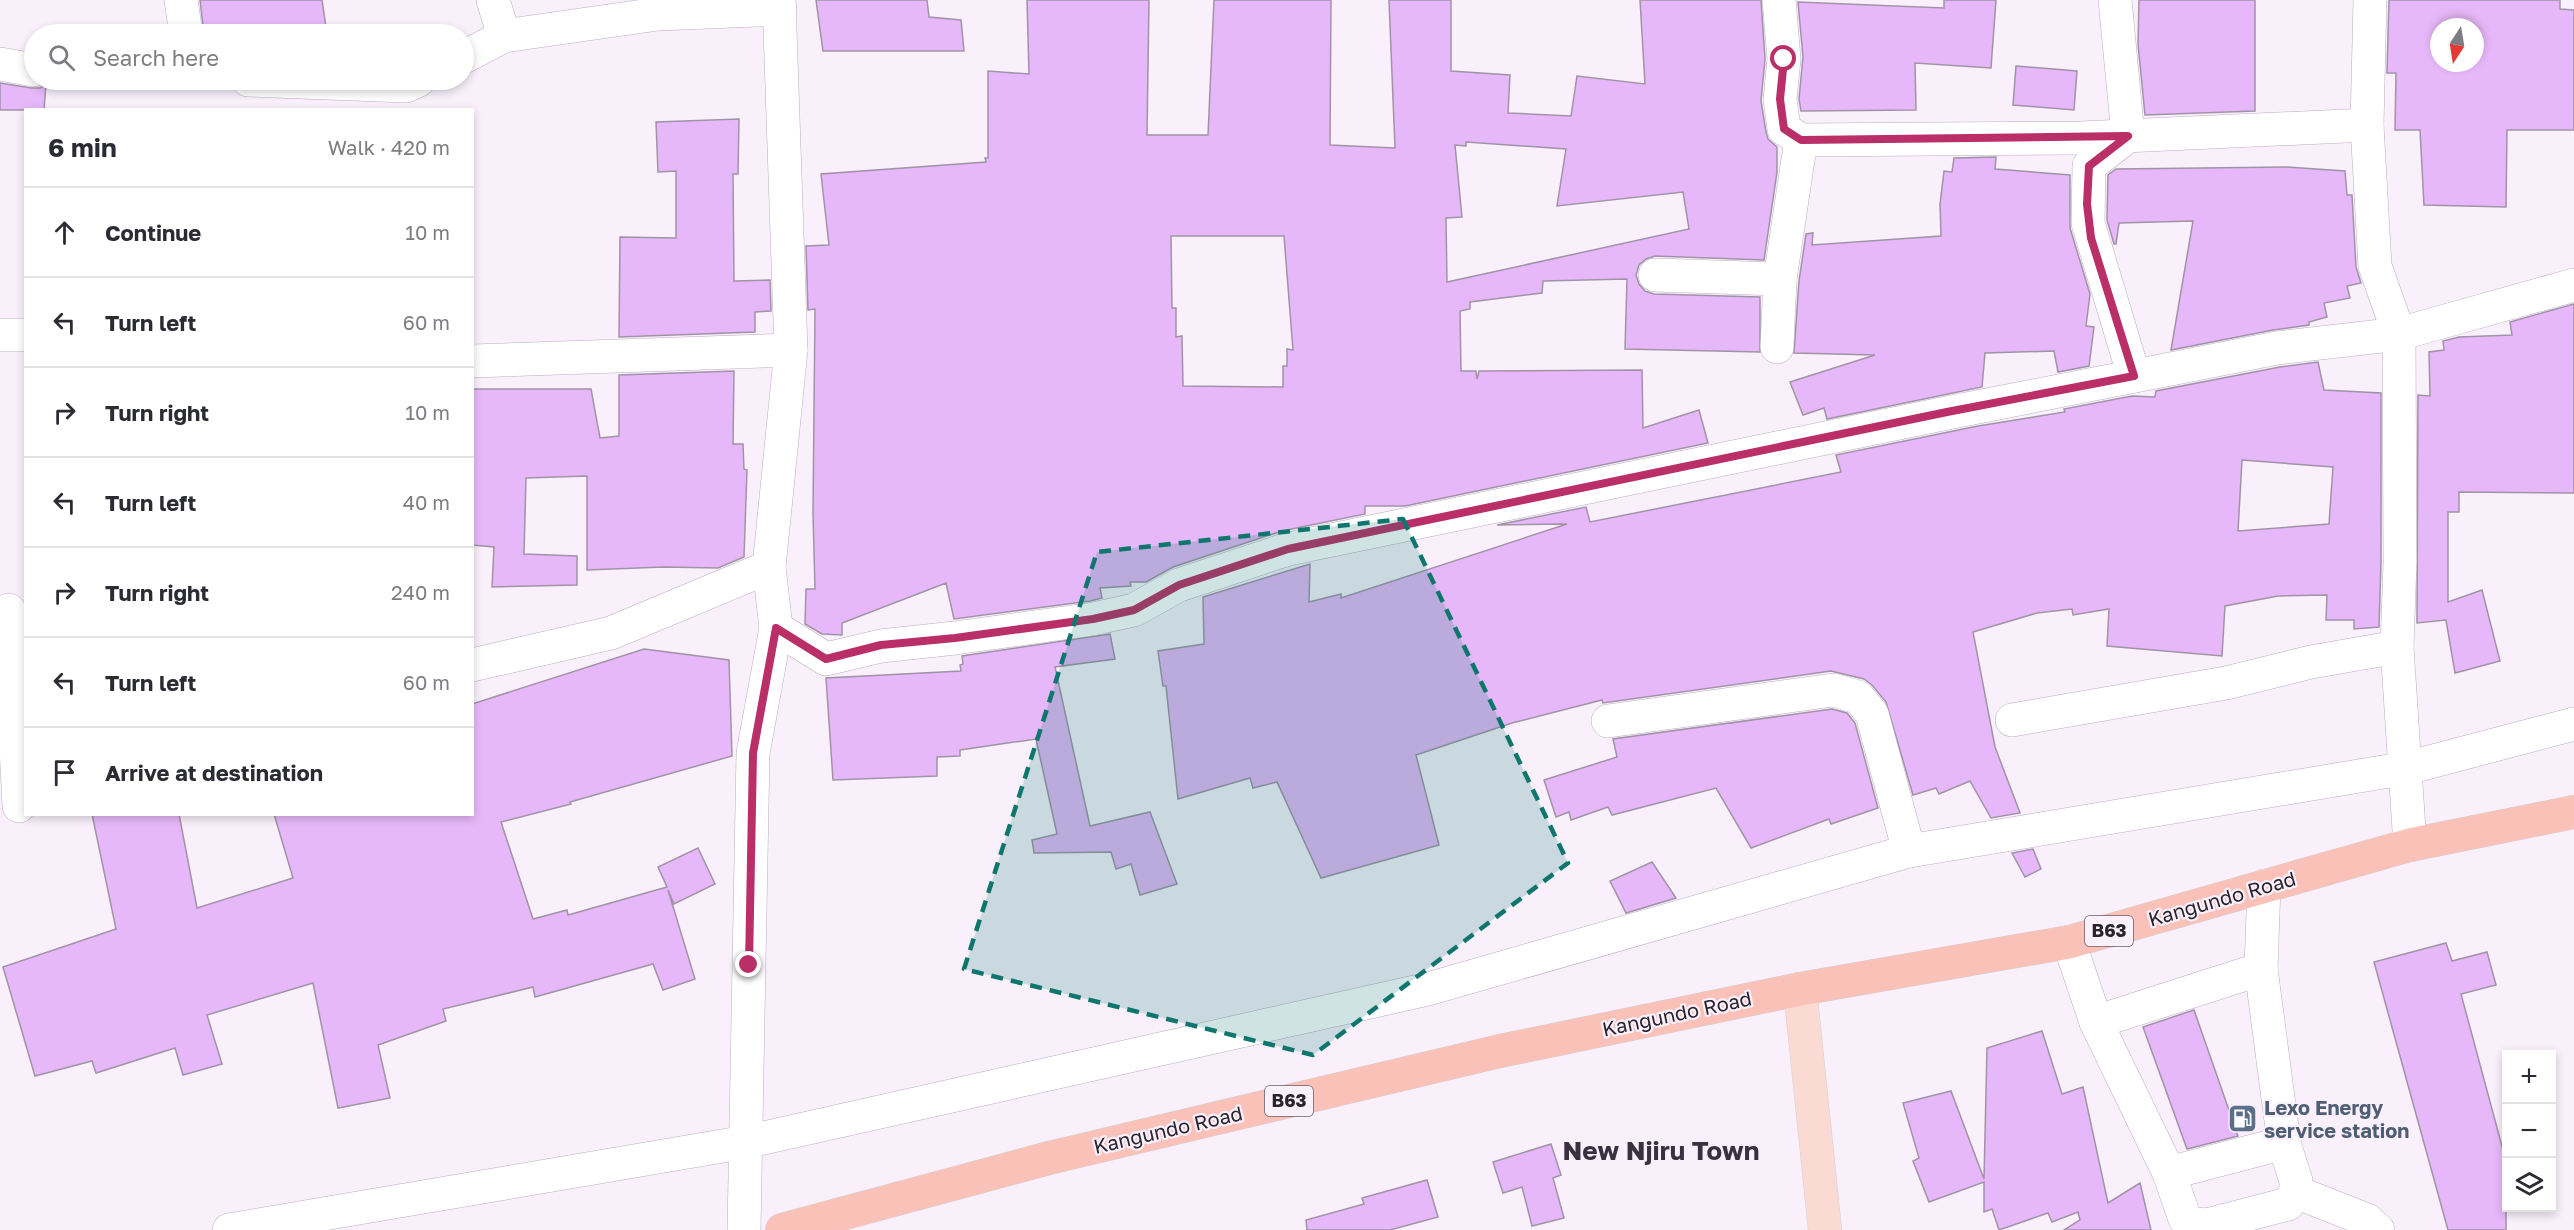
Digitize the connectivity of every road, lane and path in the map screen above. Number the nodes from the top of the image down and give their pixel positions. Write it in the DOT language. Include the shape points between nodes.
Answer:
graph roads {
  1 [pos="181,0"];
  2 [pos="494,0"];
  3 [pos="1779,0"];
  4 [pos="2115,0"];
  5 [pos="2370,0"];
  6 [pos="780,4"];
  7 [pos="185,24"];
  8 [pos="504,36"];
  9 [pos="474,52"];
  10 [pos="0,64"];
  11 [pos="24,68"];
  12 [pos="2367,125"];
  13 [pos="2128,136"];
  14 [pos="1801,140"];
  15 [pos="1655,274"];
  16 [pos="1780,279"];
  17 [pos="2574,285"];
  18 [pos="2399,334"];
  19 [pos="0,335"];
  20 [pos="24,335"];
  21 [pos="1777,347"];
  22 [pos="791,350"];
  23 [pos="474,361"];
  24 [pos="2134,376"];
  25 [pos="769,567"];
  26 [pos="9,610"];
  27 [pos="776,628"];
  28 [pos="2397,647"];
  29 [pos="474,665"];
  30 [pos="2012,720"];
  31 [pos="1608,722"];
  32 [pos="2574,724"];
  33 [pos="2407,768"];
  34 [pos="15,807"];
  35 [pos="2574,812"];
  36 [pos="2410,845"];
  37 [pos="1909,851"];
  38 [pos="2264,886"];
  39 [pos="2069,942"];
  40 [pos="2261,969"];
  41 [pos="1800,989"];
  42 [pos="2096,1022"];
  43 [pos="746,1142"];
  44 [pos="2284,1143"];
  45 [pos="2169,1173"];
  46 [pos="2296,1192"];
  47 [pos="229,1230"];
  48 [pos="744,1230"];
  49 [pos="782,1230"];
  50 [pos="1825,1230"];
  51 [pos="2378,1230"];
  1 -- 7 [label="street"];
  2 -- 8 [label="street"];
  3 -- 14 [label="street" via="1784,129"];
  4 -- 13 [label="street"];
  5 -- 12 [label="street"];
  6 -- 8 [label="street" via="658,14"];
  6 -- 22 [label="street"];
  8 -- 9 [label="street"];
  10 -- 11 [label="street"];
  12 -- 13 [label="street"];
  12 -- 18 [label="street" via="2375,266"];
  13 -- 14 [label="street"];
  13 -- 24 [label="street" via="2089,166 2087,204 2091,238"];
  14 -- 16 [label="street"];
  15 -- 16 [label="street"];
  16 -- 21 [label="street"];
  17 -- 18 [label="street"];
  18 -- 24 [label="street" via="2277,348"];
  18 -- 28 [label="street"];
  19 -- 20 [label="street"];
  22 -- 23 [label="street"];
  22 -- 25 [label="street"];
  24 -- 27 [label="street" via="1288,549 1179,585 1134,610 1093,619 881,645 826,659"];
  25 -- 27 [label="street"];
  25 -- 29 [label="street" via="612,633"];
  26 -- 34 [label="street"];
  27 -- 43 [label="street" via="753,753"];
  28 -- 30 [label="street" via="2215,685"];
  28 -- 33 [label="street"];
  31 -- 37 [label="street" via="1833,690 1858,697 1872,714"];
  32 -- 33 [label="street"];
  33 -- 36 [label="street"];
  33 -- 37 [label="street"];
  35 -- 36 [label="highway, Kangundo Road / B63"];
  36 -- 38 [label="highway, Kangundo Road / B63"];
  37 -- 43 [label="street" via="1428,989"];
  38 -- 39 [label="highway, Kangundo Road / B63"];
  38 -- 40 [label="street"];
  39 -- 41 [label="highway, Kangundo Road / B63"];
  39 -- 42 [label="street"];
  40 -- 42 [label="street"];
  40 -- 44 [label="street"];
  41 -- 49 [label="highway, Kangundo Road / B63" via="1500,1051 1050,1158"];
  41 -- 50 [label="main road"];
  42 -- 45 [label="street"];
  43 -- 47 [label="street"];
  43 -- 48 [label="street"];
  44 -- 45 [label="street"];
  44 -- 46 [label="street"];
  45 -- 46 [label="street" via="2185,1219 2195,1224 2207,1225 2288,1204"];
  46 -- 51 [label="street" via="2367,1220"];
}
